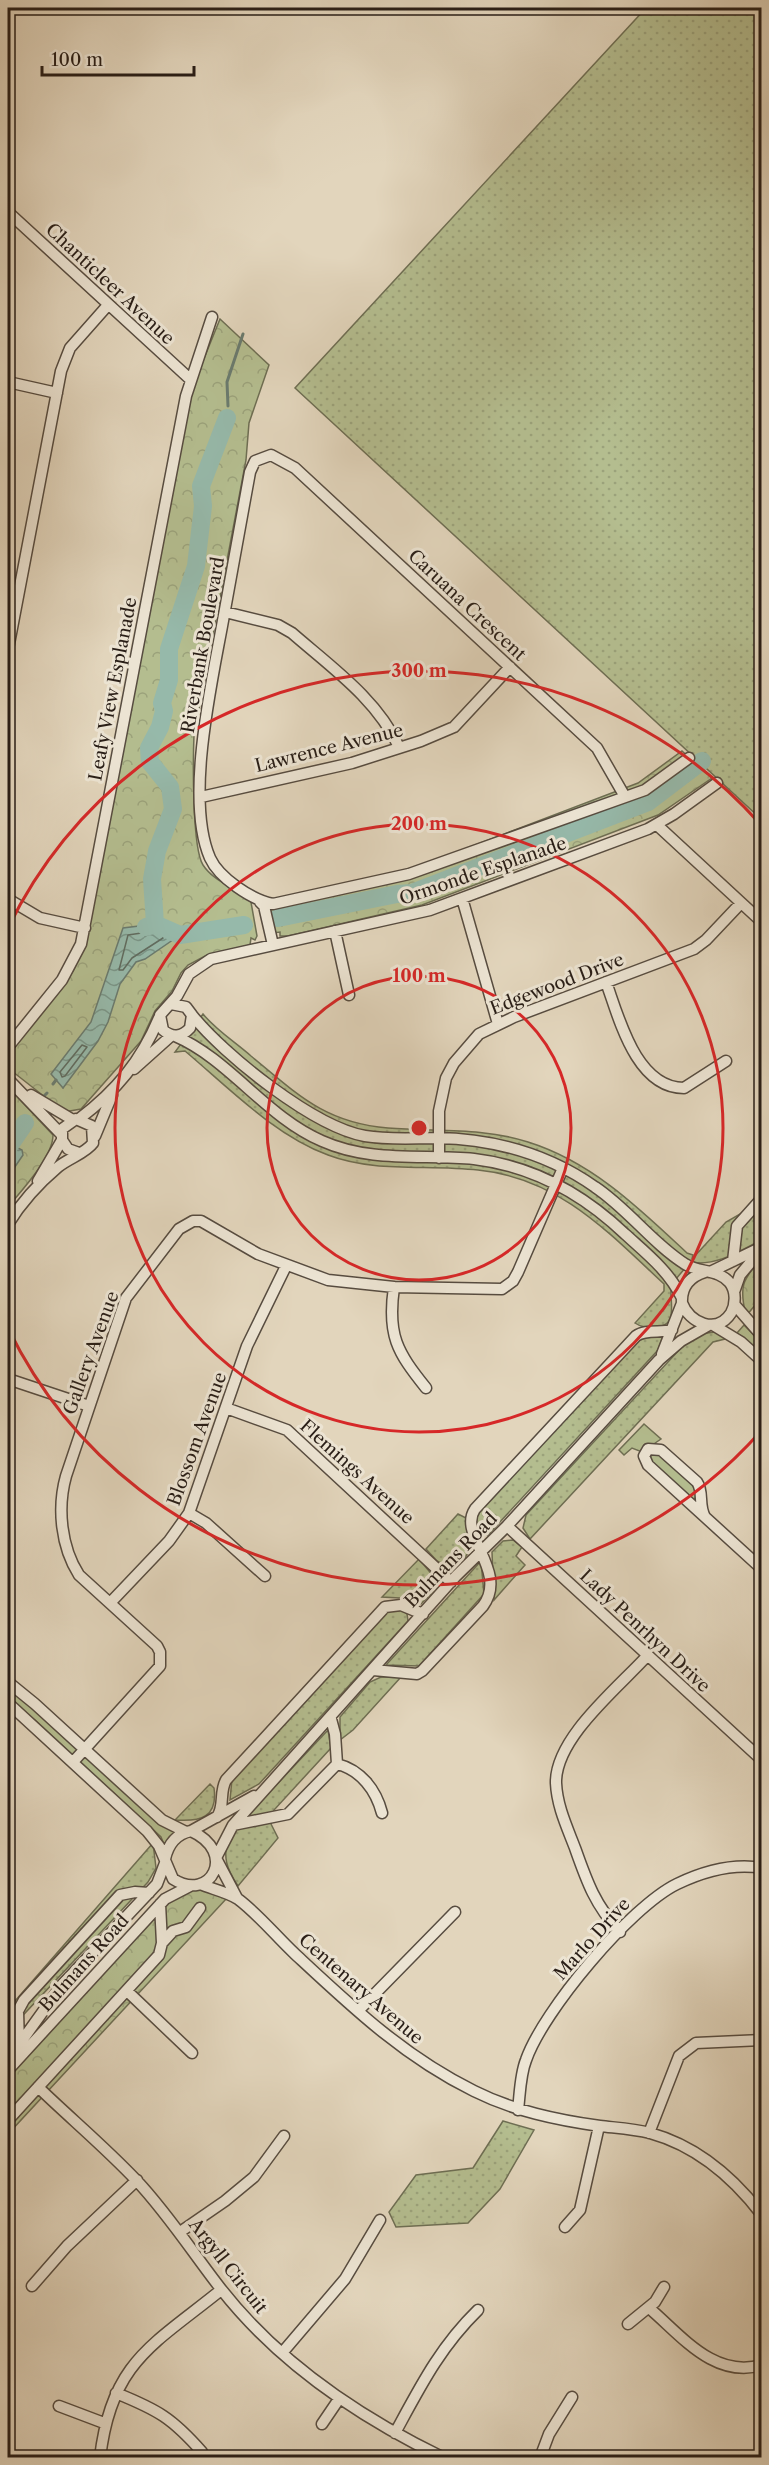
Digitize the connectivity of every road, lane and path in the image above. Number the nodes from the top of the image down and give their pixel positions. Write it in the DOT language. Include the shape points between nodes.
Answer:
graph roads {
  1 [pos="8,212"];
  2 [pos="108,305"];
  3 [pos="212,317"];
  4 [pos="191,380"];
  5 [pos="8,382"];
  6 [pos="57,393"];
  7 [pos="271,455"];
  8 [pos="225,612"];
  9 [pos="8,649"];
  10 [pos="510,667"];
  11 [pos="399,747"];
  12 [pos="689,758"];
  13 [pos="717,783"];
  14 [pos="624,795"];
  15 [pos="201,797"];
  16 [pos="657,825"];
  17 [pos="462,898"];
  18 [pos="8,899"];
  19 [pos="260,902"];
  20 [pos="741,903"];
  21 [pos="762,922"];
  22 [pos="85,928"];
  23 [pos="335,931"];
  24 [pos="273,945"];
  25 [pos="606,982"];
  26 [pos="183,983"];
  27 [pos="349,995"];
  28 [pos="171,1004"];
  29 [pos="191,1013"];
  30 [pos="160,1015"];
  31 [pos="498,1024"];
  32 [pos="173,1036"];
  33 [pos="8,1047"];
  34 [pos="726,1061"];
  35 [pos="126,1076"];
  36 [pos="8,1079"];
  37 [pos="18,1087"];
  38 [pos="113,1092"];
  39 [pos="76,1120"];
  40 [pos="61,1137"];
  41 [pos="95,1137"];
  42 [pos="439,1138"];
  43 [pos="79,1152"];
  44 [pos="439,1158"];
  45 [pos="563,1168"];
  46 [pos="556,1184"];
  47 [pos="32,1192"];
  48 [pos="762,1198"];
  49 [pos="8,1224"];
  50 [pos="762,1248"];
  51 [pos="733,1261"];
  52 [pos="286,1266"];
  53 [pos="707,1272"];
  54 [pos="394,1287"];
  55 [pos="734,1292"];
  56 [pos="682,1301"];
  57 [pos="734,1304"];
  58 [pos="711,1325"];
  59 [pos="672,1330"];
  60 [pos="762,1336"];
  61 [pos="659,1360"];
  62 [pos="762,1361"];
  63 [pos="8,1379"];
  64 [pos="426,1388"];
  65 [pos="89,1406"];
  66 [pos="226,1408"];
  67 [pos="189,1513"];
  68 [pos="705,1517"];
  69 [pos="507,1526"];
  70 [pos="482,1549"];
  71 [pos="762,1569"];
  72 [pos="265,1576"];
  73 [pos="451,1582"];
  74 [pos="110,1603"];
  75 [pos="423,1614"];
  76 [pos="647,1656"];
  77 [pos="373,1670"];
  78 [pos="8,1682"];
  79 [pos="8,1703"];
  80 [pos="331,1719"];
  81 [pos="85,1750"];
  82 [pos="762,1760"];
  83 [pos="73,1762"];
  84 [pos="337,1764"];
  85 [pos="269,1786"];
  86 [pos="382,1813"];
  87 [pos="217,1817"];
  88 [pos="233,1825"];
  89 [pos="188,1832"];
  90 [pos="217,1858"];
  91 [pos="165,1861"];
  92 [pos="762,1868"];
  93 [pos="195,1885"];
  94 [pos="149,1893"];
  95 [pos="237,1898"];
  96 [pos="160,1904"];
  97 [pos="200,1908"];
  98 [pos="455,1912"];
  99 [pos="161,1923"];
  100 [pos="174,1931"];
  101 [pos="620,1932"];
  102 [pos="162,1943"];
  103 [pos="127,1991"];
  104 [pos="358,2011"];
  105 [pos="762,2040"];
  106 [pos="19,2045"];
  107 [pos="192,2053"];
  108 [pos="8,2060"];
  109 [pos="8,2070"];
  110 [pos="38,2087"];
  111 [pos="518,2110"];
  112 [pos="8,2120"];
  113 [pos="599,2126"];
  114 [pos="649,2133"];
  115 [pos="284,2136"];
  116 [pos="137,2180"];
  117 [pos="762,2215"];
  118 [pos="380,2220"];
  119 [pos="565,2227"];
  120 [pos="180,2232"];
  121 [pos="32,2286"];
  122 [pos="664,2288"];
  123 [pos="221,2290"];
  124 [pos="649,2308"];
  125 [pos="478,2310"];
  126 [pos="628,2324"];
  127 [pos="282,2353"];
  128 [pos="762,2366"];
  129 [pos="116,2393"];
  130 [pos="572,2397"];
  131 [pos="339,2399"];
  132 [pos="59,2406"];
  133 [pos="104,2423"];
  134 [pos="322,2424"];
  135 [pos="395,2433"];
  136 [pos="202,2452"];
  137 [pos="438,2456"];
  138 [pos="100,2457"];
  139 [pos="540,2457"];
  1 -- 2 [label="street, Chanticleer Avenue"];
  2 -- 4 [label="street, Chanticleer Avenue"];
  2 -- 6 [label="street" via="70,348"];
  3 -- 4 [label="street, Leafy View Esplanade"];
  4 -- 22 [label="street, Leafy View Esplanade"];
  5 -- 6 [label="street"];
  6 -- 9 [label="street"];
  7 -- 8 [label="street, Riverbank Boulevard" via="259,458 250,472"];
  7 -- 10 [label="street, Caruana Crescent" via="295,468"];
  8 -- 11 [label="street" via="278,625 292,633 375,707"];
  8 -- 15 [label="street, Riverbank Boulevard" via="203,729"];
  10 -- 11 [label="street, Lawrence Avenue" via="454,727"];
  10 -- 14 [label="street, Caruana Crescent" via="597,748"];
  11 -- 15 [label="street, Lawrence Avenue" via="352,763"];
  12 -- 14 [label="street" via="645,790"];
  13 -- 16 [label="street, Ormonde Esplanade"];
  14 -- 19 [label="street" via="409,874 273,904"];
  15 -- 19 [label="street, Riverbank Boulevard" via="203,836 210,858 220,875"];
  16 -- 17 [label="street, Ormonde Esplanade"];
  16 -- 20 [label="street"];
  17 -- 23 [label="street, Ormonde Esplanade" via="414,914"];
  17 -- 31 [label="street"];
  18 -- 22 [label="street" via="40,918"];
  19 -- 24 [label="street"];
  20 -- 21 [label="street"];
  20 -- 25 [label="street, Edgewood Drive" via="694,949"];
  22 -- 33 [label="street, Leafy View Esplanade" via="70,969"];
  23 -- 24 [label="street, Ormonde Esplanade"];
  23 -- 27 [label="street"];
  24 -- 26 [label="street, Ormonde Esplanade" via="211,959 194,969"];
  25 -- 31 [label="street, Edgewood Drive"];
  25 -- 34 [label="street" via="635,1057 671,1086 684,1088"];
  26 -- 28 [label="street, Ormonde Esplanade"];
  26 -- 29 [label="street"];
  28 -- 29 [label="street" via="182,1004"];
  28 -- 30 [label="street"];
  29 -- 32 [label="street" via="190,1028"];
  29 -- 42 [label="street" via="219,1044 316,1119 365,1136"];
  30 -- 32 [label="street" via="161,1025"];
  30 -- 35 [label="street"];
  31 -- 42 [label="street, Edgewood Drive" via="479,1034 454,1063 441,1096"];
  32 -- 35 [label="street"];
  32 -- 44 [label="street" via="196,1047 288,1122 321,1141 378,1156"];
  35 -- 38 [label="street"];
  36 -- 37 [label="street"];
  37 -- 39 [label="street"];
  37 -- 40 [label="street"];
  38 -- 39 [label="street"];
  38 -- 41 [label="street"];
  39 -- 40 [label="street" via="66,1124"];
  39 -- 41 [label="street" via="92,1126"];
  40 -- 43 [label="street" via="68,1149"];
  40 -- 47 [label="street"];
  41 -- 43 [label="street" via="90,1147"];
  42 -- 44 [label="street, Edgewood Drive"];
  42 -- 45 [label="street" via="517,1148"];
  43 -- 47 [label="street"];
  44 -- 46 [label="street" via="497,1163"];
  45 -- 46 [label="street"];
  45 -- 53 [label="street" via="609,1197 675,1257"];
  46 -- 54 [label="street, Gallery Avenue" via="509,1286 495,1290"];
  46 -- 56 [label="street" via="607,1217 668,1274"];
  47 -- 49 [label="street"];
  48 -- 51 [label="street" via="737,1226"];
  50 -- 51 [label="street"];
  50 -- 55 [label="street" via="740,1275"];
  51 -- 53 [label="street"];
  52 -- 54 [label="street, Gallery Avenue" via="328,1280"];
  52 -- 65 [label="street, Gallery Avenue" via="233,1241 210,1224 185,1223 126,1298"];
  52 -- 66 [label="street, Blossom Avenue" via="253,1332"];
  53 -- 55 [label="street" via="725,1278"];
  53 -- 56 [label="street" via="686,1284"];
  54 -- 64 [label="street" via="394,1340 407,1365"];
  55 -- 57 [label="street"];
  56 -- 58 [label="street" via="691,1319"];
  56 -- 59 [label="street, Bulmans Road"];
  57 -- 58 [label="street" via="727,1318"];
  57 -- 60 [label="street"];
  58 -- 61 [label="street, Bulmans Road" via="681,1341"];
  58 -- 62 [label="street" via="733,1336"];
  59 -- 61 [label="street, Bulmans Road"];
  59 -- 70 [label="street" via="640,1332 475,1509 470,1524"];
  61 -- 69 [label="street, Bulmans Road"];
  63 -- 65 [label="street"];
  65 -- 74 [label="street, Gallery Avenue" via="63,1489 65,1547 79,1575"];
  66 -- 67 [label="street, Blossom Avenue"];
  66 -- 73 [label="street, Flemings Avenue" via="292,1434"];
  67 -- 72 [label="street" via="206,1522"];
  67 -- 74 [label="street, Blossom Avenue" via="169,1541"];
  68 -- 68 [label="street" via="648,1465 644,1456 648,1449 661,1450 697,1482 700,1509"];
  68 -- 71 [label="street"];
  69 -- 70 [label="street, Bulmans Road"];
  69 -- 76 [label="street, Lady Penrhyn Drive"];
  70 -- 73 [label="street, Bulmans Road"];
  70 -- 77 [label="street" via="488,1567 489,1596 453,1639 417,1674"];
  73 -- 75 [label="street, Bulmans Road"];
  74 -- 81 [label="street, Gallery Avenue" via="157,1646 161,1660 157,1672"];
  75 -- 77 [label="street, Bulmans Road"];
  75 -- 87 [label="street" via="395,1604 385,1607 226,1780"];
  76 -- 82 [label="street, Lady Penrhyn Drive"];
  76 -- 101 [label="street" via="579,1729 566,1747 556,1779 561,1809 592,1896"];
  77 -- 80 [label="street, Bulmans Road"];
  78 -- 81 [label="street"];
  79 -- 83 [label="street"];
  80 -- 84 [label="street"];
  80 -- 85 [label="street, Bulmans Road"];
  81 -- 83 [label="street, Gallery Avenue"];
  81 -- 89 [label="street" via="162,1820"];
  83 -- 91 [label="street" via="147,1830"];
  84 -- 86 [label="street" via="349,1767 372,1788"];
  84 -- 88 [label="street" via="288,1814"];
  85 -- 87 [label="street, Bulmans Road"];
  85 -- 88 [label="street, Bulmans Road"];
  87 -- 89 [label="street, Bulmans Road"];
  88 -- 90 [label="street, Bulmans Road"];
  89 -- 90 [label="street" via="209,1842"];
  89 -- 91 [label="street" via="172,1843"];
  90 -- 93 [label="street" via="212,1875"];
  90 -- 95 [label="street, Centenary Avenue"];
  91 -- 93 [label="street" via="173,1879"];
  91 -- 94 [label="street, Bulmans Road" via="160,1879"];
  92 -- 101 [label="street, Marlo Drive" via="708,1872 675,1885 640,1910"];
  93 -- 95 [label="street, Centenary Avenue"];
  93 -- 96 [label="street, Bulmans Road"];
  94 -- 106 [label="street, Bulmans Road" via="62,1985"];
  94 -- 106 [label="street" via="120,1895 24,2000 18,2011"];
  95 -- 104 [label="street, Centenary Avenue"];
  96 -- 99 [label="street"];
  96 -- 109 [label="street, Bulmans Road"];
  97 -- 100 [label="street" via="186,1927"];
  98 -- 104 [label="street"];
  99 -- 100 [label="street"];
  99 -- 102 [label="street"];
  100 -- 102 [label="street"];
  101 -- 111 [label="street, Marlo Drive" via="545,2020 525,2061"];
  102 -- 103 [label="street" via="159,1955"];
  103 -- 107 [label="street"];
  103 -- 110 [label="street"];
  104 -- 111 [label="street, Centenary Avenue" via="435,2072"];
  105 -- 114 [label="street" via="696,2043 679,2056"];
  106 -- 108 [label="street, Bulmans Road"];
  110 -- 112 [label="street"];
  110 -- 116 [label="street, Argyll Circuit"];
  111 -- 113 [label="street, Centenary Avenue"];
  113 -- 114 [label="street, Centenary Avenue"];
  113 -- 119 [label="street" via="580,2210"];
  114 -- 117 [label="street, Centenary Avenue" via="688,2147 718,2168 743,2190"];
  115 -- 120 [label="street" via="254,2177"];
  116 -- 120 [label="street, Argyll Circuit"];
  116 -- 121 [label="street" via="67,2246"];
  118 -- 127 [label="street" via="345,2278"];
  120 -- 123 [label="street, Argyll Circuit"];
  122 -- 124 [label="street"];
  123 -- 127 [label="street, Argyll Circuit"];
  123 -- 129 [label="street" via="140,2355"];
  124 -- 126 [label="street"];
  124 -- 128 [label="street" via="712,2362 734,2368"];
  125 -- 135 [label="street" via="437,2357"];
  127 -- 131 [label="street, Argyll Circuit"];
  129 -- 133 [label="street"];
  129 -- 136 [label="street" via="177,2424"];
  130 -- 139 [label="street"];
  131 -- 134 [label="street"];
  131 -- 135 [label="street, Argyll Circuit"];
  132 -- 133 [label="street"];
  133 -- 138 [label="street"];
  135 -- 137 [label="street, Argyll Circuit"];
}
